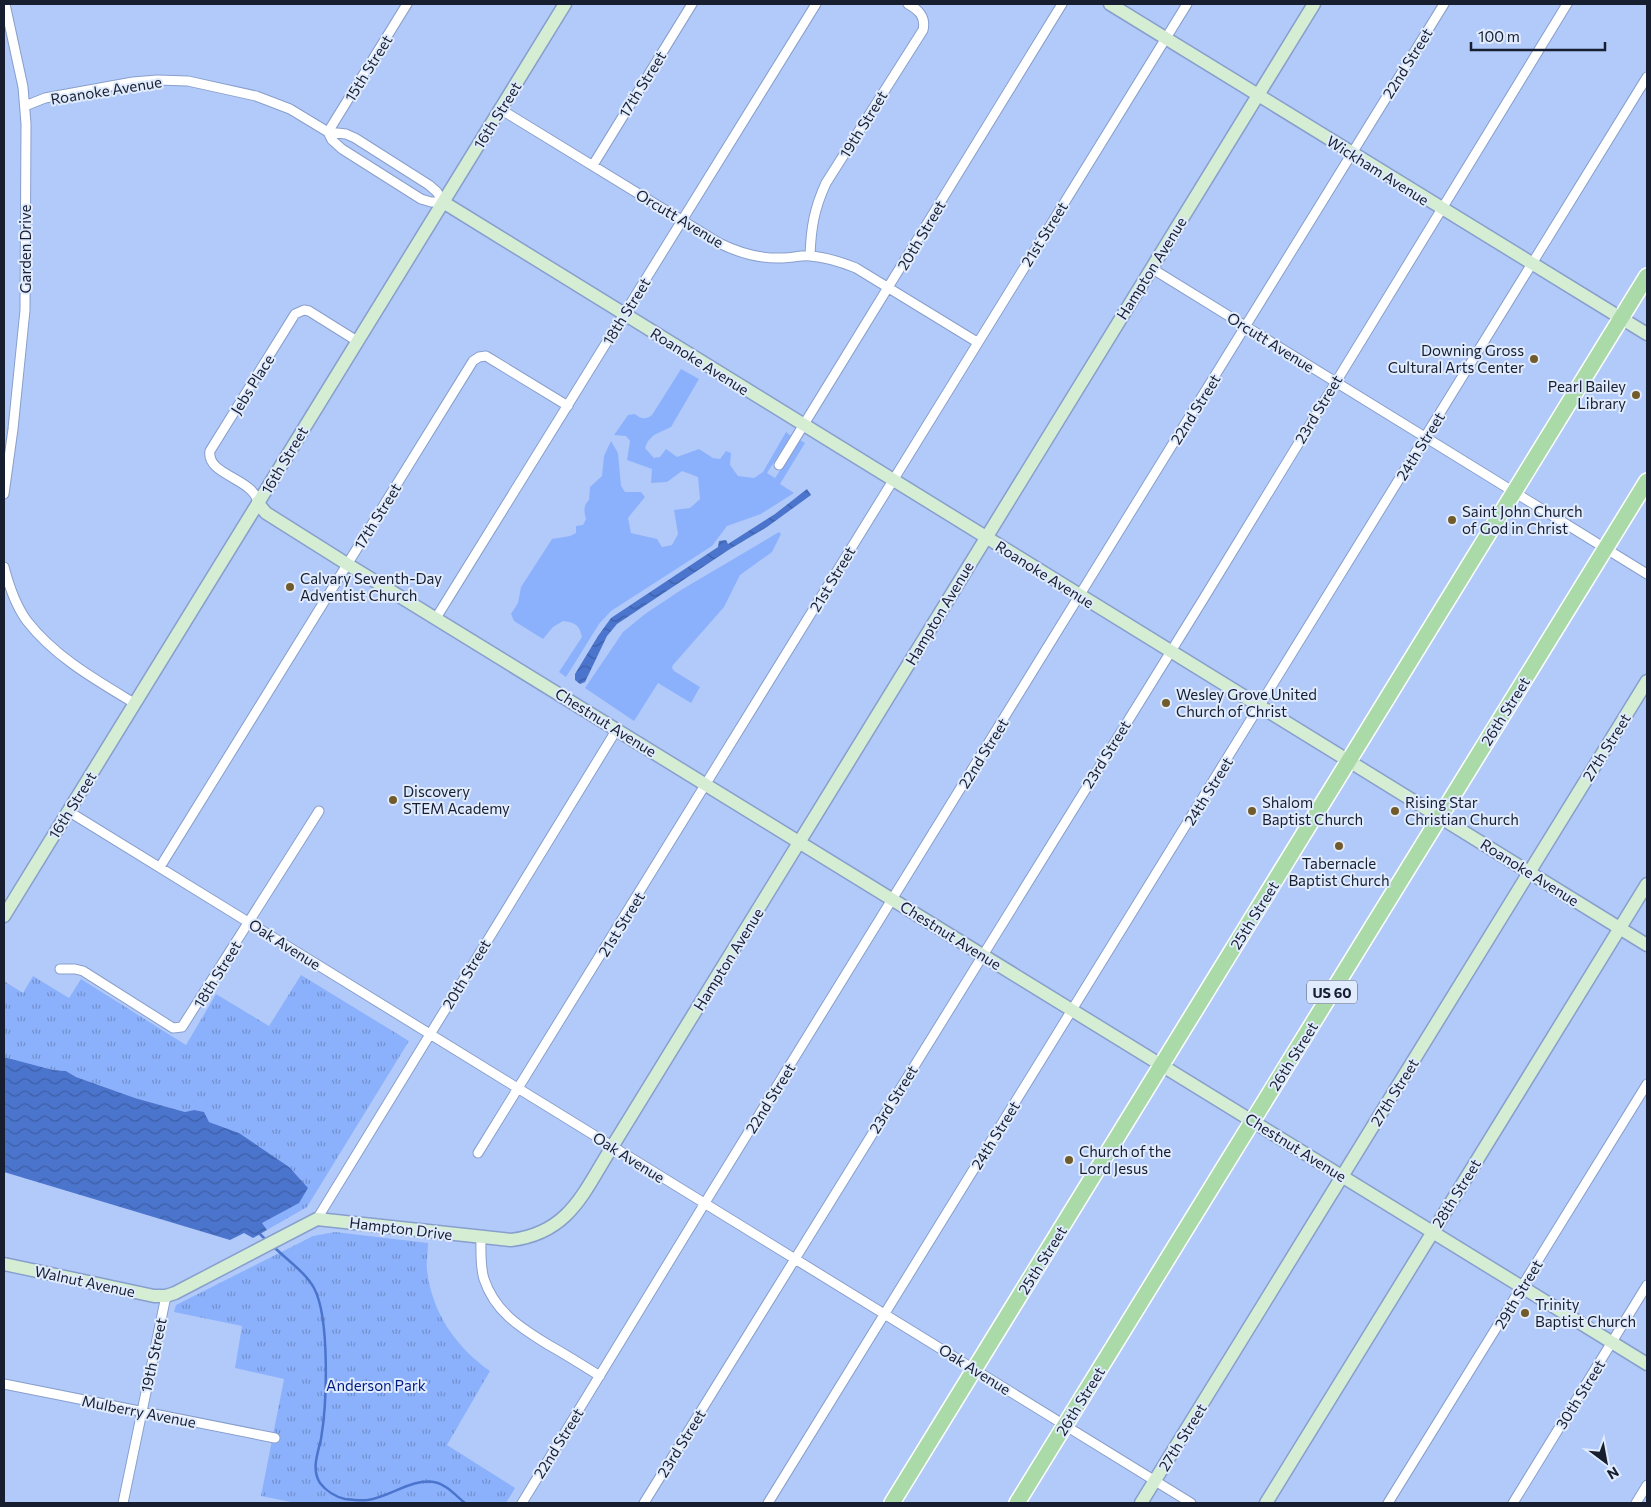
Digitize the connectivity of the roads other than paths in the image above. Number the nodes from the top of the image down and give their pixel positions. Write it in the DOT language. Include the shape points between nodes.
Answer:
graph roads {
  1 [pos="5,4"];
  2 [pos="407,4"];
  3 [pos="565,4"];
  4 [pos="692,4"];
  5 [pos="816,4"];
  6 [pos="908,4"];
  7 [pos="1062,4"];
  8 [pos="1110,4"];
  9 [pos="1187,4"];
  10 [pos="1314,4"];
  11 [pos="1444,4"];
  12 [pos="1567,4"];
  13 [pos="1166,38"];
  14 [pos="1647,78"];
  15 [pos="1258,95"];
  16 [pos="25,106"];
  17 [pos="500,109"];
  18 [pos="328,132"];
  19 [pos="1351,153"];
  20 [pos="593,165"];
  21 [pos="443,202"];
  22 [pos="1441,208"];
  23 [pos="682,220"];
  24 [pos="810,256"];
  25 [pos="1532,265"];
  26 [pos="1151,268"];
  27 [pos="1647,276"];
  28 [pos="889,288"];
  29 [pos="624,314"];
  30 [pos="1621,318"];
  31 [pos="1246,327"];
  32 [pos="1647,334"];
  33 [pos="357,341"];
  34 [pos="977,342"];
  35 [pos="1335,382"];
  36 [pos="568,406"];
  37 [pos="804,426"];
  38 [pos="1425,438"];
  39 [pos="779,465"];
  40 [pos="893,480"];
  41 [pos="1647,481"];
  42 [pos="1514,492"];
  43 [pos="4,494"];
  44 [pos="258,502"];
  45 [pos="985,537"];
  46 [pos="1606,548"];
  47 [pos="348,564"];
  48 [pos="4,568"];
  49 [pos="1647,574"];
  50 [pos="1080,595"];
  51 [pos="436,618"];
  52 [pos="1170,651"];
  53 [pos="1647,681"];
  54 [pos="134,703"];
  55 [pos="1260,706"];
  56 [pos="617,729"];
  57 [pos="1349,761"];
  58 [pos="706,785"];
  59 [pos="68,811"];
  60 [pos="319,811"];
  61 [pos="1440,817"];
  62 [pos="800,842"];
  63 [pos="160,867"];
  64 [pos="1530,872"];
  65 [pos="1647,884"];
  66 [pos="893,899"];
  67 [pos="4,916"];
  68 [pos="249,922"];
  69 [pos="1620,928"];
  70 [pos="1647,945"];
  71 [pos="982,954"];
  72 [pos="60,969"];
  73 [pos="1073,1009"];
  74 [pos="430,1034"];
  75 [pos="1162,1065"];
  76 [pos="1647,1084"];
  77 [pos="519,1089"];
  78 [pos="1253,1121"];
  79 [pos="612,1147"];
  80 [pos="478,1154"];
  81 [pos="1343,1176"];
  82 [pos="705,1204"];
  83 [pos="317,1219"];
  84 [pos="1433,1232"];
  85 [pos="481,1237"];
  86 [pos="794,1259"];
  87 [pos="4,1264"];
  88 [pos="1647,1285"];
  89 [pos="1523,1287"];
  90 [pos="166,1296"];
  91 [pos="885,1314"];
  92 [pos="1612,1343"];
  93 [pos="1647,1364"];
  94 [pos="975,1369"];
  95 [pos="600,1376"];
  96 [pos="4,1384"];
  97 [pos="141,1411"];
  98 [pos="1065,1425"];
  99 [pos="275,1438"];
  100 [pos="1155,1481"];
  101 [pos="1647,1485"];
  102 [pos="122,1503"];
  103 [pos="522,1503"];
  104 [pos="644,1503"];
  105 [pos="768,1503"];
  106 [pos="892,1503"];
  107 [pos="1017,1503"];
  108 [pos="1141,1503"];
  109 [pos="1191,1503"];
  110 [pos="1266,1503"];
  111 [pos="1388,1503"];
  112 [pos="1513,1503"];
  113 [pos="1636,1503"];
  1 -- 16 [label="street, Garden Drive"];
  2 -- 18 [label="street, 15th Street"];
  3 -- 17 [label="street, 16th Street"];
  4 -- 20 [label="street, 17th Street"];
  5 -- 23 [label="street, 18th Street"];
  6 -- 24 [label="street, 19th Street" via="919,11 923,30 826,183 814,215"];
  7 -- 28 [label="street, 20th Street"];
  8 -- 13 [label="street, Wickham Avenue"];
  9 -- 13 [label="street, 21st Street"];
  10 -- 15 [label="street, Hampton Avenue"];
  11 -- 19 [label="street, 22nd Street"];
  12 -- 22 [label="street, 23rd Street"];
  13 -- 15 [label="street, Wickham Avenue"];
  13 -- 34 [label="street, 21st Street"];
  14 -- 25 [label="street, 24th Street"];
  15 -- 19 [label="street, Wickham Avenue"];
  15 -- 26 [label="street, Hampton Avenue"];
  16 -- 18 [label="street, Roanoke Avenue" via="45,98 132,82 188,81 256,96 290,109"];
  16 -- 43 [label="street, Garden Drive" via="25,310"];
  17 -- 20 [label="street, Orcutt Avenue"];
  17 -- 21 [label="street, 16th Street"];
  18 -- 21 [label="street, Roanoke Avenue" via="355,138 429,185"];
  18 -- 21 [label="street, Roanoke Avenue" via="342,149 422,199"];
  19 -- 22 [label="street, Wickham Avenue"];
  19 -- 31 [label="street, 22nd Street"];
  20 -- 23 [label="street, Orcutt Avenue"];
  21 -- 29 [label="street, Roanoke Avenue"];
  21 -- 33 [label="street, 16th Street"];
  22 -- 25 [label="street, Wickham Avenue"];
  22 -- 35 [label="street, 23rd Street"];
  23 -- 24 [label="street, Orcutt Avenue" via="719,243 746,254 775,258"];
  23 -- 29 [label="street, 18th Street"];
  24 -- 28 [label="street, Orcutt Avenue" via="848,265"];
  25 -- 30 [label="street, Wickham Avenue"];
  25 -- 38 [label="street, 24th Street"];
  26 -- 31 [label="street, Orcutt Avenue"];
  26 -- 45 [label="street, Hampton Avenue"];
  27 -- 30 [label="main road, 25th Street"];
  28 -- 34 [label="street, Orcutt Avenue"];
  28 -- 37 [label="street, 20th Street"];
  29 -- 36 [label="street, 18th Street"];
  29 -- 37 [label="street, Roanoke Avenue"];
  30 -- 32 [label="street, Wickham Avenue"];
  30 -- 42 [label="main road, 25th Street"];
  31 -- 35 [label="street, Orcutt Avenue"];
  31 -- 50 [label="street, 22nd Street"];
  33 -- 44 [label="street, 16th Street"];
  33 -- 44 [label="street, Jebs Place" via="309,311 299,311 210,451 213,465 254,491"];
  34 -- 40 [label="street, 21st Street"];
  35 -- 38 [label="street, Orcutt Avenue"];
  35 -- 52 [label="street, 23rd Street"];
  36 -- 47 [label="street, 17th Street" via="478,354"];
  36 -- 51 [label="street, 18th Street"];
  37 -- 39 [label="street, 20th Street"];
  37 -- 40 [label="street, Roanoke Avenue"];
  38 -- 42 [label="street, Orcutt Avenue"];
  38 -- 55 [label="street, 24th Street"];
  40 -- 45 [label="street, Roanoke Avenue"];
  40 -- 58 [label="street, 21st Street"];
  41 -- 46 [label="main road, 26th Street / US 60"];
  42 -- 46 [label="street, Orcutt Avenue"];
  42 -- 57 [label="main road, 25th Street"];
  44 -- 47 [label="street, Chestnut Avenue" via="266,513"];
  44 -- 54 [label="street, 16th Street"];
  45 -- 50 [label="street, Roanoke Avenue"];
  45 -- 62 [label="street, Hampton Avenue"];
  46 -- 49 [label="street, Orcutt Avenue"];
  46 -- 61 [label="main road, 26th Street / US 60"];
  47 -- 51 [label="street, Chestnut Avenue"];
  47 -- 63 [label="street, 17th Street"];
  48 -- 54 [label="street" via="10,590 27,621 50,645 84,673"];
  50 -- 52 [label="street, Roanoke Avenue"];
  50 -- 66 [label="street, 22nd Street"];
  51 -- 56 [label="street, Chestnut Avenue"];
  52 -- 55 [label="street, Roanoke Avenue"];
  52 -- 71 [label="street, 23rd Street"];
  53 -- 64 [label="street, 27th Street"];
  54 -- 59 [label="street, 16th Street"];
  55 -- 57 [label="street, Roanoke Avenue"];
  55 -- 73 [label="street, 24th Street"];
  56 -- 58 [label="street, Chestnut Avenue"];
  56 -- 74 [label="street, 20th Street"];
  57 -- 61 [label="street, Roanoke Avenue"];
  57 -- 75 [label="main road, 25th Street"];
  58 -- 62 [label="street, Chestnut Avenue"];
  58 -- 77 [label="street, 21st Street"];
  59 -- 63 [label="street, Oak Avenue"];
  59 -- 67 [label="street, 16th Street"];
  60 -- 68 [label="street, 18th Street"];
  61 -- 64 [label="street, Roanoke Avenue"];
  61 -- 78 [label="main road, 26th Street / US 60"];
  62 -- 66 [label="street, Chestnut Avenue"];
  62 -- 79 [label="street, Hampton Avenue"];
  63 -- 68 [label="street, Oak Avenue"];
  64 -- 69 [label="street, Roanoke Avenue"];
  64 -- 81 [label="street, 27th Street"];
  65 -- 69 [label="street, 28th Street"];
  66 -- 71 [label="street, Chestnut Avenue"];
  66 -- 82 [label="street, 22nd Street"];
  68 -- 72 [label="street, 18th Street" via="182,1027 173,1028 83,971"];
  68 -- 74 [label="street, Oak Avenue"];
  69 -- 70 [label="street, Roanoke Avenue"];
  69 -- 84 [label="street, 28th Street"];
  71 -- 73 [label="street, Chestnut Avenue"];
  71 -- 86 [label="street, 23rd Street"];
  73 -- 75 [label="street, Chestnut Avenue"];
  73 -- 91 [label="street, 24th Street"];
  74 -- 77 [label="street, Oak Avenue"];
  74 -- 83 [label="street, 20th Street"];
  75 -- 78 [label="street, Chestnut Avenue"];
  75 -- 94 [label="main road, 25th Street"];
  76 -- 89 [label="street, 29th Street"];
  77 -- 79 [label="street, Oak Avenue"];
  77 -- 80 [label="street, 21st Street"];
  78 -- 81 [label="street, Chestnut Avenue"];
  78 -- 98 [label="main road, 26th Street / US 60"];
  79 -- 82 [label="street, Oak Avenue"];
  79 -- 85 [label="street, Hampton Drive" via="575,1206 555,1225 534,1235 512,1240"];
  81 -- 84 [label="street, Chestnut Avenue"];
  81 -- 100 [label="street, 27th Street"];
  82 -- 86 [label="street, Oak Avenue"];
  82 -- 95 [label="street, 22nd Street"];
  83 -- 85 [label="street, Hampton Drive"];
  83 -- 90 [label="street"];
  84 -- 89 [label="street, Chestnut Avenue"];
  84 -- 110 [label="street, 28th Street"];
  85 -- 95 [label="street" via="484,1278 501,1310 516,1324"];
  86 -- 91 [label="street, Oak Avenue"];
  86 -- 104 [label="street, 23rd Street"];
  87 -- 90 [label="street, Walnut Avenue"];
  88 -- 92 [label="street, 30th Street"];
  89 -- 92 [label="street, Chestnut Avenue"];
  89 -- 111 [label="street, 29th Street"];
  90 -- 97 [label="street, 19th Street"];
  91 -- 94 [label="street, Oak Avenue"];
  91 -- 105 [label="street, 24th Street"];
  92 -- 93 [label="street, Chestnut Avenue"];
  92 -- 112 [label="street, 30th Street"];
  94 -- 98 [label="street, Oak Avenue"];
  94 -- 106 [label="main road, 25th Street"];
  95 -- 103 [label="street, 22nd Street"];
  96 -- 97 [label="street, Mulberry Avenue"];
  97 -- 99 [label="street, Mulberry Avenue"];
  97 -- 102 [label="street, 19th Street"];
  98 -- 100 [label="street, Oak Avenue"];
  98 -- 107 [label="main road, 26th Street / US 60"];
  100 -- 108 [label="street, 27th Street"];
  100 -- 109 [label="street, Oak Avenue"];
  101 -- 113 [label="street"];
}
